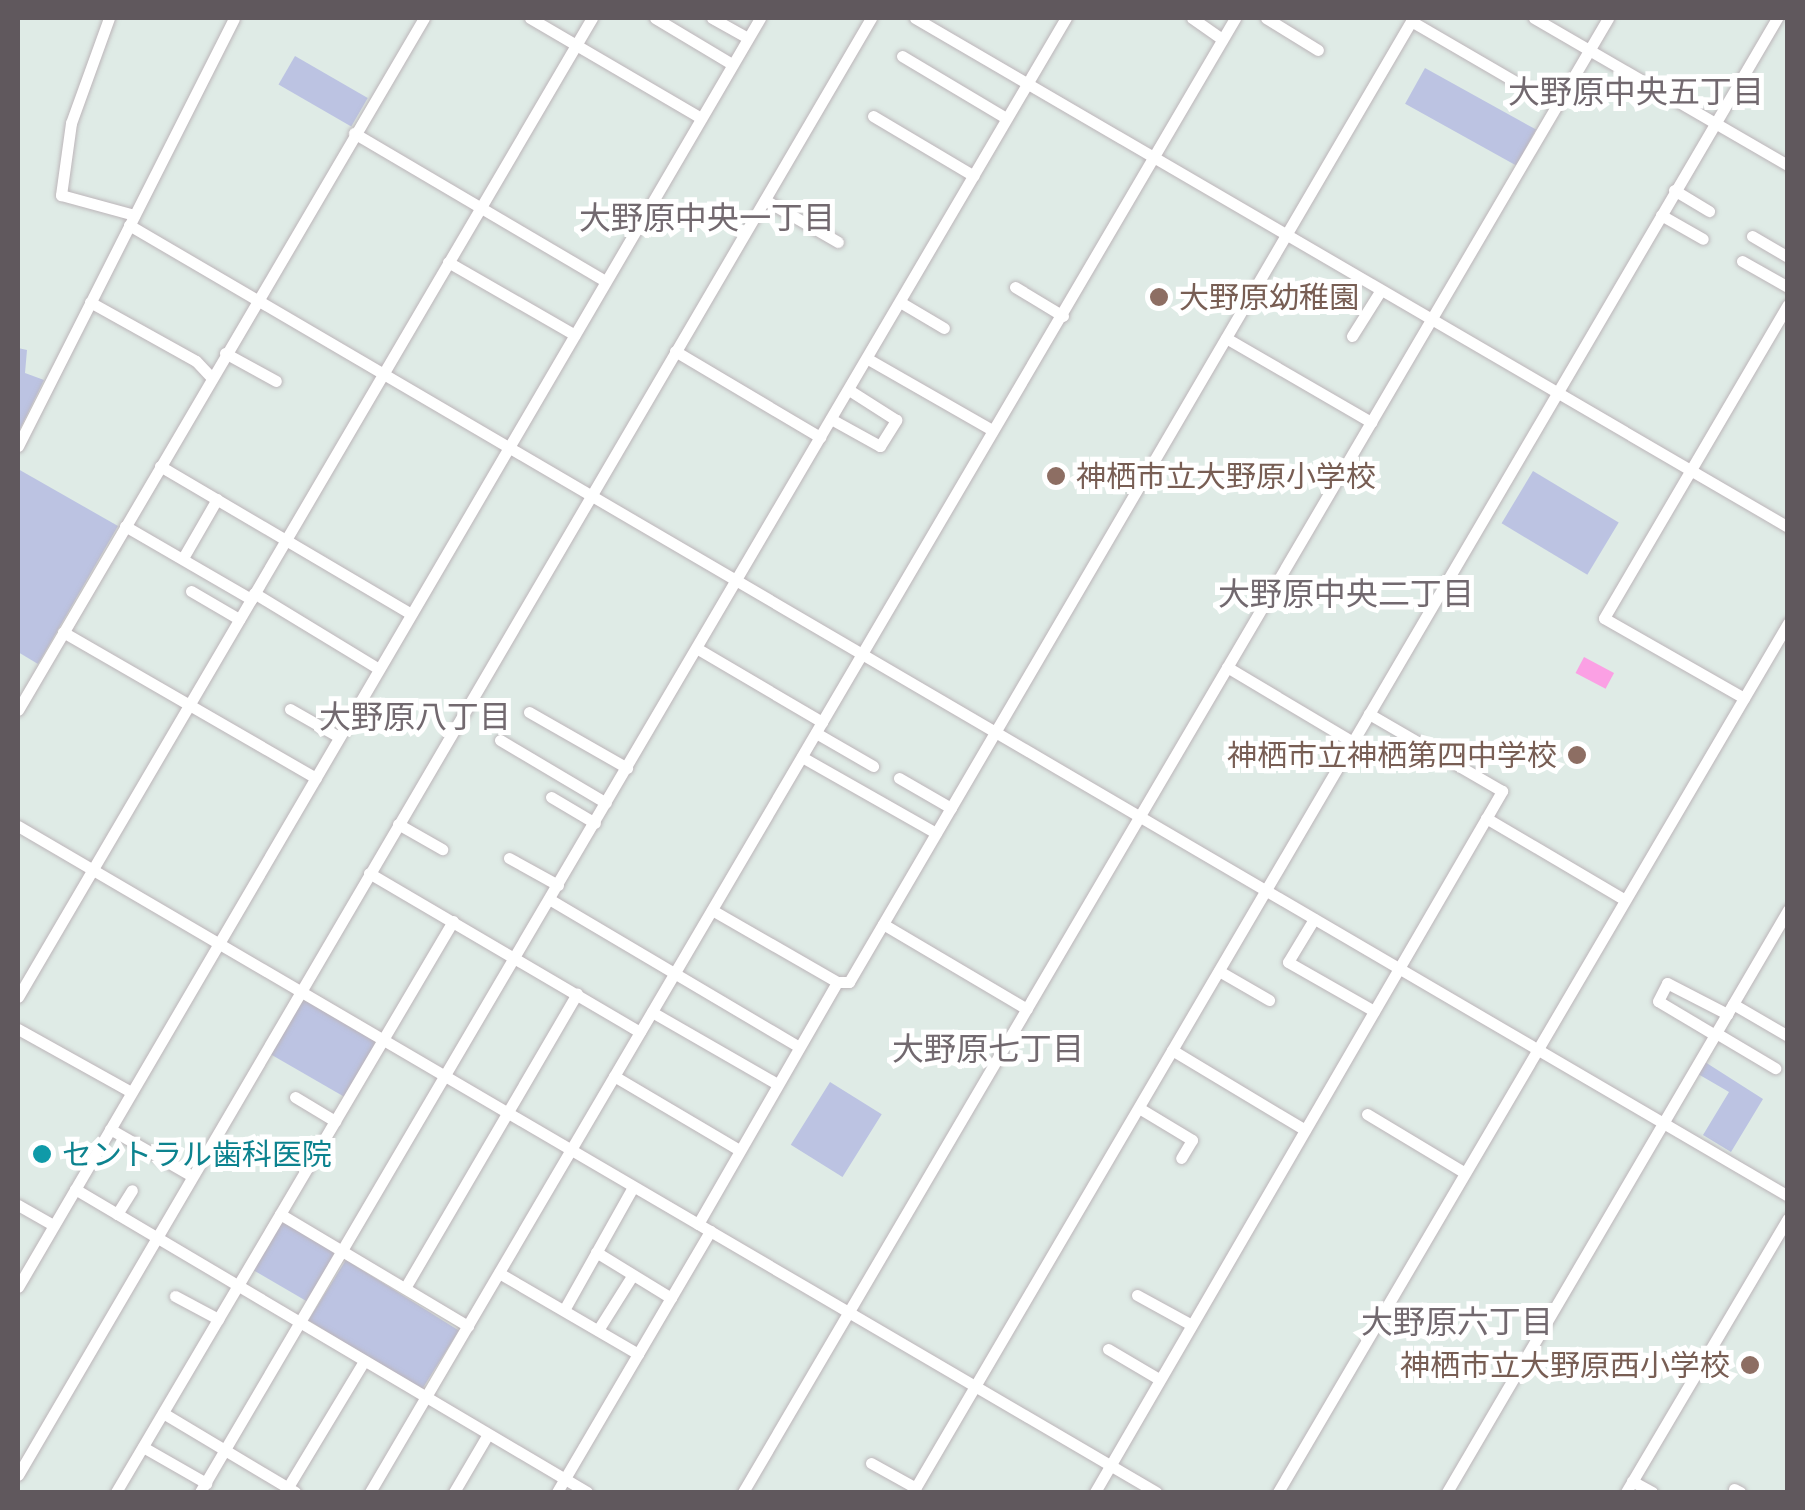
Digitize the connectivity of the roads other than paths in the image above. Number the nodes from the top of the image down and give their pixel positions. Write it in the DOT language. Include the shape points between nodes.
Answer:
graph roads {
  1 [pos="109,18"];
  2 [pos="234,18"];
  3 [pos="424,18"];
  4 [pos="530,18"];
  5 [pos="592,18"];
  6 [pos="655,18"];
  7 [pos="712,18"];
  8 [pos="760,18"];
  9 [pos="871,18"];
  10 [pos="915,18"];
  11 [pos="1066,18"];
  12 [pos="1192,18"];
  13 [pos="1235,18"];
  14 [pos="1266,18"];
  15 [pos="1534,18"];
  16 [pos="1608,18"];
  17 [pos="1777,18"];
  18 [pos="1412,19"];
  19 [pos="748,38"];
  20 [pos="1222,39"];
  21 [pos="576,45"];
  22 [pos="1318,50"];
  23 [pos="1589,50"];
  24 [pos="902,56"];
  25 [pos="732,64"];
  26 [pos="1027,84"];
  27 [pos="1558,106"];
  28 [pos="874,116"];
  29 [pos="701,118"];
  30 [pos="1006,118"];
  31 [pos="1715,122"];
  32 [pos="354,133"];
  33 [pos="1152,157"];
  34 [pos="1788,165"];
  35 [pos="974,176"];
  36 [pos="1674,190"];
  37 [pos="765,200"];
  38 [pos="480,208"];
  39 [pos="1709,211"];
  40 [pos="1660,214"];
  41 [pos="132,220"];
  42 [pos="1286,234"];
  43 [pos="1752,236"];
  44 [pos="1704,239"];
  45 [pos="838,242"];
  46 [pos="1788,256"];
  47 [pos="1742,261"];
  48 [pos="448,262"];
  49 [pos="606,281"];
  50 [pos="1015,287"];
  51 [pos="1788,287"];
  52 [pos="1381,290"];
  53 [pos="255,301"];
  54 [pos="90,302"];
  55 [pos="900,302"];
  56 [pos="1788,305"];
  57 [pos="1062,316"];
  58 [pos="1431,319"];
  59 [pos="944,328"];
  60 [pos="1782,329"];
  61 [pos="575,335"];
  62 [pos="1352,336"];
  63 [pos="1226,338"];
  64 [pos="675,351"];
  65 [pos="225,353"];
  66 [pos="868,359"];
  67 [pos="382,374"];
  68 [pos="211,377"];
  69 [pos="276,381"];
  70 [pos="849,390"];
  71 [pos="1557,393"];
  72 [pos="831,419"];
  73 [pos="1371,422"];
  74 [pos="992,430"];
  75 [pos="820,437"];
  76 [pos="18,446"];
  77 [pos="509,446"];
  78 [pos="160,466"];
  79 [pos="1690,470"];
  80 [pos="590,495"];
  81 [pos="217,499"];
  82 [pos="125,526"];
  83 [pos="1788,526"];
  84 [pos="286,539"];
  85 [pos="182,558"];
  86 [pos="736,580"];
  87 [pos="191,592"];
  88 [pos="253,596"];
  89 [pos="412,614"];
  90 [pos="239,618"];
  91 [pos="1788,623"];
  92 [pos="63,632"];
  93 [pos="698,649"];
  94 [pos="862,653"];
  95 [pos="380,668"];
  96 [pos="1228,668"];
  97 [pos="1744,698"];
  98 [pos="188,704"];
  99 [pos="290,708"];
  100 [pos="18,710"];
  101 [pos="528,712"];
  102 [pos="1369,714"];
  103 [pos="819,727"];
  104 [pos="994,732"];
  105 [pos="339,737"];
  106 [pos="500,740"];
  107 [pos="1352,742"];
  108 [pos="802,757"];
  109 [pos="873,766"];
  110 [pos="627,768"];
  111 [pos="316,778"];
  112 [pos="898,778"];
  113 [pos="551,797"];
  114 [pos="606,803"];
  115 [pos="950,808"];
  116 [pos="1140,817"];
  117 [pos="1486,818"];
  118 [pos="594,823"];
  119 [pos="398,824"];
  120 [pos="18,826"];
  121 [pos="936,833"];
  122 [pos="442,849"];
  123 [pos="509,858"];
  124 [pos="93,868"];
  125 [pos="369,873"];
  126 [pos="558,885"];
  127 [pos="1266,889"];
  128 [pos="549,899"];
  129 [pos="1625,900"];
  130 [pos="712,910"];
  131 [pos="1788,910"];
  132 [pos="1314,919"];
  133 [pos="453,921"];
  134 [pos="883,924"];
  135 [pos="218,943"];
  136 [pos="514,958"];
  137 [pos="1398,968"];
  138 [pos="1219,971"];
  139 [pos="674,975"];
  140 [pos="837,982"];
  141 [pos="300,990"];
  142 [pos="577,994"];
  143 [pos="18,996"];
  144 [pos="1269,1000"];
  145 [pos="1027,1008"];
  146 [pos="1730,1009"];
  147 [pos="652,1012"];
  148 [pos="1374,1012"];
  149 [pos="18,1029"];
  150 [pos="640,1032"];
  151 [pos="1715,1034"];
  152 [pos="1788,1036"];
  153 [pos="383,1040"];
  154 [pos="798,1046"];
  155 [pos="1537,1049"];
  156 [pos="1172,1050"];
  157 [pos="1774,1068"];
  158 [pos="614,1076"];
  159 [pos="446,1077"];
  160 [pos="776,1084"];
  161 [pos="132,1092"];
  162 [pos="295,1097"];
  163 [pos="1139,1108"];
  164 [pos="508,1114"];
  165 [pos="1367,1114"];
  166 [pos="335,1121"];
  167 [pos="1664,1122"];
  168 [pos="110,1129"];
  169 [pos="1306,1130"];
  170 [pos="571,1150"];
  171 [pos="739,1150"];
  172 [pos="1181,1158"];
  173 [pos="1465,1173"];
  174 [pos="192,1176"];
  175 [pos="632,1187"];
  176 [pos="75,1189"];
  177 [pos="132,1190"];
  178 [pos="1788,1196"];
  179 [pos="18,1205"];
  180 [pos="117,1214"];
  181 [pos="280,1214"];
  182 [pos="1788,1218"];
  183 [pos="698,1224"];
  184 [pos="54,1225"];
  185 [pos="710,1232"];
  186 [pos="156,1238"];
  187 [pos="344,1252"];
  188 [pos="596,1252"];
  189 [pos="499,1273"];
  190 [pos="632,1276"];
  191 [pos="238,1286"];
  192 [pos="18,1287"];
  193 [pos="405,1288"];
  194 [pos="1137,1294"];
  195 [pos="174,1296"];
  196 [pos="670,1298"];
  197 [pos="564,1310"];
  198 [pos="850,1312"];
  199 [pos="218,1319"];
  200 [pos="302,1324"];
  201 [pos="1190,1324"];
  202 [pos="468,1326"];
  203 [pos="598,1330"];
  204 [pos="1108,1349"];
  205 [pos="638,1354"];
  206 [pos="364,1361"];
  207 [pos="1159,1379"];
  208 [pos="974,1386"];
  209 [pos="426,1397"];
  210 [pos="163,1412"];
  211 [pos="488,1434"];
  212 [pos="143,1447"];
  213 [pos="226,1450"];
  214 [pos="871,1463"];
  215 [pos="1110,1466"];
  216 [pos="18,1475"];
  217 [pos="565,1480"];
  218 [pos="1629,1487"];
  219 [pos="203,1488"];
  220 [pos="914,1490"];
  221 [pos="290,1491"];
  222 [pos="116,1492"];
  223 [pos="370,1492"];
  224 [pos="454,1492"];
  225 [pos="557,1492"];
  226 [pos="587,1492"];
  227 [pos="743,1492"];
  228 [pos="1095,1492"];
  229 [pos="1156,1492"];
  230 [pos="1278,1492"];
  231 [pos="1447,1492"];
  232 [pos="1652,1492"];
  1 -- 41 [label="street" via="72,123 61,195"];
  2 -- 41 [label="street"];
  3 -- 32 [label="street"];
  4 -- 21 [label="street"];
  5 -- 21 [label="street"];
  6 -- 25 [label="street"];
  7 -- 19 [label="street"];
  8 -- 19 [label="street"];
  9 -- 37 [label="street"];
  10 -- 26 [label="street"];
  11 -- 26 [label="street"];
  12 -- 20 [label="street"];
  13 -- 20 [label="street"];
  14 -- 22 [label="street"];
  15 -- 23 [label="street"];
  16 -- 23 [label="street"];
  17 -- 31 [label="street"];
  18 -- 27 [label="street"];
  18 -- 42 [label="street"];
  19 -- 25 [label="street"];
  20 -- 33 [label="street"];
  21 -- 29 [label="street"];
  21 -- 38 [label="street"];
  23 -- 27 [label="street"];
  23 -- 31 [label="street"];
  24 -- 30 [label="street"];
  25 -- 29 [label="street"];
  26 -- 30 [label="street"];
  26 -- 33 [label="street"];
  27 -- 58 [label="street"];
  28 -- 35 [label="street"];
  29 -- 49 [label="street"];
  30 -- 35 [label="street"];
  31 -- 34 [label="street"];
  31 -- 36 [label="street"];
  32 -- 38 [label="street"];
  32 -- 53 [label="street"];
  33 -- 42 [label="street"];
  33 -- 57 [label="street"];
  35 -- 55 [label="street"];
  36 -- 39 [label="street"];
  36 -- 40 [label="street"];
  37 -- 45 [label="street"];
  37 -- 64 [label="street"];
  38 -- 48 [label="street"];
  38 -- 49 [label="street"];
  40 -- 44 [label="street"];
  40 -- 71 [label="street"];
  41 -- 53 [label="street"];
  41 -- 54 [label="street"];
  42 -- 52 [label="street"];
  42 -- 63 [label="street"];
  43 -- 46 [label="street"];
  47 -- 51 [label="street"];
  48 -- 61 [label="street"];
  48 -- 67 [label="street"];
  49 -- 61 [label="street"];
  50 -- 57 [label="street"];
  52 -- 58 [label="street"];
  52 -- 62 [label="street"];
  53 -- 65 [label="street"];
  53 -- 67 [label="street"];
  54 -- 68 [label="street" via="196,361"];
  54 -- 76 [label="street"];
  55 -- 59 [label="street"];
  55 -- 66 [label="street"];
  56 -- 60 [label="street"];
  57 -- 74 [label="street"];
  58 -- 71 [label="street"];
  58 -- 73 [label="street"];
  60 -- 79 [label="street"];
  61 -- 77 [label="street"];
  63 -- 73 [label="street"];
  63 -- 104 [label="street"];
  64 -- 75 [label="street"];
  64 -- 80 [label="street"];
  65 -- 68 [label="street"];
  65 -- 69 [label="street"];
  66 -- 70 [label="street"];
  66 -- 74 [label="street"];
  67 -- 77 [label="street"];
  67 -- 84 [label="street"];
  68 -- 78 [label="street"];
  70 -- 72 [label="street"];
  70 -- 72 [label="street" via="896,420 880,446"];
  71 -- 79 [label="street"];
  71 -- 102 [label="street"];
  72 -- 75 [label="street"];
  73 -- 96 [label="street"];
  74 -- 94 [label="street"];
  75 -- 86 [label="street"];
  77 -- 80 [label="street"];
  77 -- 89 [label="street"];
  78 -- 81 [label="street"];
  78 -- 82 [label="street"];
  79 -- 83 [label="street"];
  79 -- 97 [label="street" via="1604,618"];
  80 -- 86 [label="street"];
  80 -- 119 [label="street"];
  81 -- 84 [label="street"];
  81 -- 85 [label="street"];
  82 -- 85 [label="street"];
  82 -- 92 [label="street"];
  84 -- 88 [label="street"];
  84 -- 89 [label="street"];
  85 -- 88 [label="street"];
  86 -- 93 [label="street"];
  86 -- 94 [label="street"];
  87 -- 90 [label="street"];
  88 -- 90 [label="street"];
  88 -- 95 [label="street"];
  89 -- 95 [label="street"];
  90 -- 98 [label="street"];
  91 -- 97 [label="street"];
  92 -- 98 [label="street"];
  92 -- 100 [label="street"];
  93 -- 103 [label="street"];
  93 -- 110 [label="street"];
  94 -- 103 [label="street"];
  94 -- 104 [label="street"];
  95 -- 105 [label="street"];
  96 -- 107 [label="street"];
  96 -- 116 [label="street"];
  97 -- 129 [label="street"];
  98 -- 111 [label="street"];
  98 -- 124 [label="street"];
  99 -- 105 [label="street"];
  101 -- 110 [label="street"];
  102 -- 107 [label="street"];
  102 -- 117 [label="street" via="1502,792"];
  103 -- 108 [label="street"];
  103 -- 109 [label="street"];
  104 -- 115 [label="street"];
  104 -- 116 [label="street"];
  105 -- 111 [label="street"];
  106 -- 114 [label="street"];
  107 -- 127 [label="street"];
  108 -- 121 [label="street"];
  108 -- 130 [label="street"];
  110 -- 114 [label="street"];
  111 -- 135 [label="street"];
  112 -- 115 [label="street"];
  113 -- 118 [label="street"];
  114 -- 118 [label="street"];
  115 -- 121 [label="street"];
  116 -- 127 [label="street"];
  116 -- 145 [label="street"];
  117 -- 129 [label="street"];
  117 -- 137 [label="street"];
  118 -- 126 [label="street"];
  119 -- 122 [label="street"];
  119 -- 125 [label="street"];
  120 -- 124 [label="street"];
  121 -- 134 [label="street"];
  123 -- 126 [label="street"];
  124 -- 135 [label="street"];
  124 -- 143 [label="street"];
  125 -- 133 [label="street"];
  125 -- 141 [label="street"];
  126 -- 128 [label="street"];
  127 -- 132 [label="street"];
  127 -- 138 [label="street"];
  128 -- 136 [label="street"];
  128 -- 139 [label="street"];
  129 -- 155 [label="street"];
  130 -- 139 [label="street"];
  130 -- 140 [label="street"];
  131 -- 146 [label="street"];
  132 -- 137 [label="street"];
  132 -- 148 [label="street" via="1288,962"];
  133 -- 136 [label="street"];
  133 -- 153 [label="street"];
  134 -- 140 [label="street" via="849,982"];
  134 -- 145 [label="street"];
  135 -- 141 [label="street"];
  135 -- 161 [label="street"];
  136 -- 142 [label="street"];
  136 -- 159 [label="street"];
  137 -- 148 [label="street"];
  137 -- 155 [label="street"];
  138 -- 144 [label="street"];
  138 -- 156 [label="street"];
  139 -- 147 [label="street"];
  139 -- 154 [label="street"];
  140 -- 154 [label="street"];
  141 -- 153 [label="street"];
  141 -- 174 [label="street"];
  142 -- 150 [label="street"];
  142 -- 164 [label="street"];
  145 -- 198 [label="street"];
  146 -- 151 [label="street"];
  146 -- 151 [label="street" via="1667,983 1658,1001"];
  146 -- 152 [label="street"];
  147 -- 150 [label="street"];
  147 -- 160 [label="street"];
  148 -- 169 [label="street"];
  149 -- 161 [label="street"];
  150 -- 158 [label="street"];
  151 -- 157 [label="street"];
  151 -- 167 [label="street"];
  153 -- 159 [label="street"];
  153 -- 166 [label="street"];
  154 -- 160 [label="street"];
  155 -- 167 [label="street"];
  155 -- 173 [label="street"];
  156 -- 163 [label="street"];
  156 -- 169 [label="street"];
  158 -- 170 [label="street"];
  158 -- 171 [label="street"];
  159 -- 164 [label="street"];
  159 -- 187 [label="street"];
  160 -- 171 [label="street"];
  161 -- 168 [label="street"];
  162 -- 166 [label="street"];
  163 -- 172 [label="street" via="1192,1140"];
  163 -- 208 [label="street"];
  164 -- 170 [label="street"];
  164 -- 193 [label="street"];
  165 -- 173 [label="street"];
  166 -- 181 [label="street"];
  167 -- 178 [label="street"];
  167 -- 231 [label="street"];
  168 -- 174 [label="street"];
  168 -- 176 [label="street"];
  169 -- 201 [label="street"];
  170 -- 175 [label="street"];
  170 -- 189 [label="street"];
  171 -- 183 [label="street"];
  173 -- 230 [label="street"];
  174 -- 186 [label="street"];
  175 -- 183 [label="street"];
  175 -- 188 [label="street"];
  176 -- 180 [label="street"];
  176 -- 184 [label="street"];
  177 -- 180 [label="street"];
  179 -- 184 [label="street"];
  180 -- 186 [label="street"];
  181 -- 187 [label="street"];
  181 -- 191 [label="street"];
  182 -- 218 [label="street"];
  183 -- 185 [label="street"];
  184 -- 192 [label="street"];
  185 -- 196 [label="street"];
  185 -- 198 [label="street"];
  186 -- 191 [label="street"];
  186 -- 216 [label="street"];
  187 -- 193 [label="street"];
  187 -- 200 [label="street"];
  188 -- 190 [label="street"];
  188 -- 197 [label="street"];
  189 -- 197 [label="street"];
  189 -- 202 [label="street"];
  190 -- 196 [label="street"];
  190 -- 203 [label="street"];
  191 -- 199 [label="street"];
  191 -- 200 [label="street"];
  193 -- 202 [label="street"];
  194 -- 201 [label="street"];
  195 -- 199 [label="street"];
  196 -- 205 [label="street"];
  197 -- 203 [label="street"];
  198 -- 208 [label="street"];
  198 -- 227 [label="street"];
  199 -- 210 [label="street"];
  200 -- 206 [label="street"];
  200 -- 213 [label="street"];
  201 -- 207 [label="street"];
  202 -- 209 [label="street"];
  203 -- 205 [label="street"];
  204 -- 207 [label="street"];
  205 -- 217 [label="street"];
  206 -- 209 [label="street"];
  206 -- 221 [label="street"];
  207 -- 215 [label="street"];
  208 -- 215 [label="street"];
  208 -- 220 [label="street"];
  209 -- 211 [label="street"];
  209 -- 223 [label="street"];
  210 -- 212 [label="street"];
  210 -- 213 [label="street"];
  211 -- 217 [label="street"];
  211 -- 224 [label="street"];
  212 -- 219 [label="street"];
  212 -- 222 [label="street"];
  213 -- 219 [label="street"];
  213 -- 221 [label="street"];
  214 -- 220 [label="street"];
  215 -- 228 [label="street"];
  215 -- 229 [label="street"];
  217 -- 225 [label="street"];
  217 -- 226 [label="street"];
  218 -- 232 [label="street"];
}
